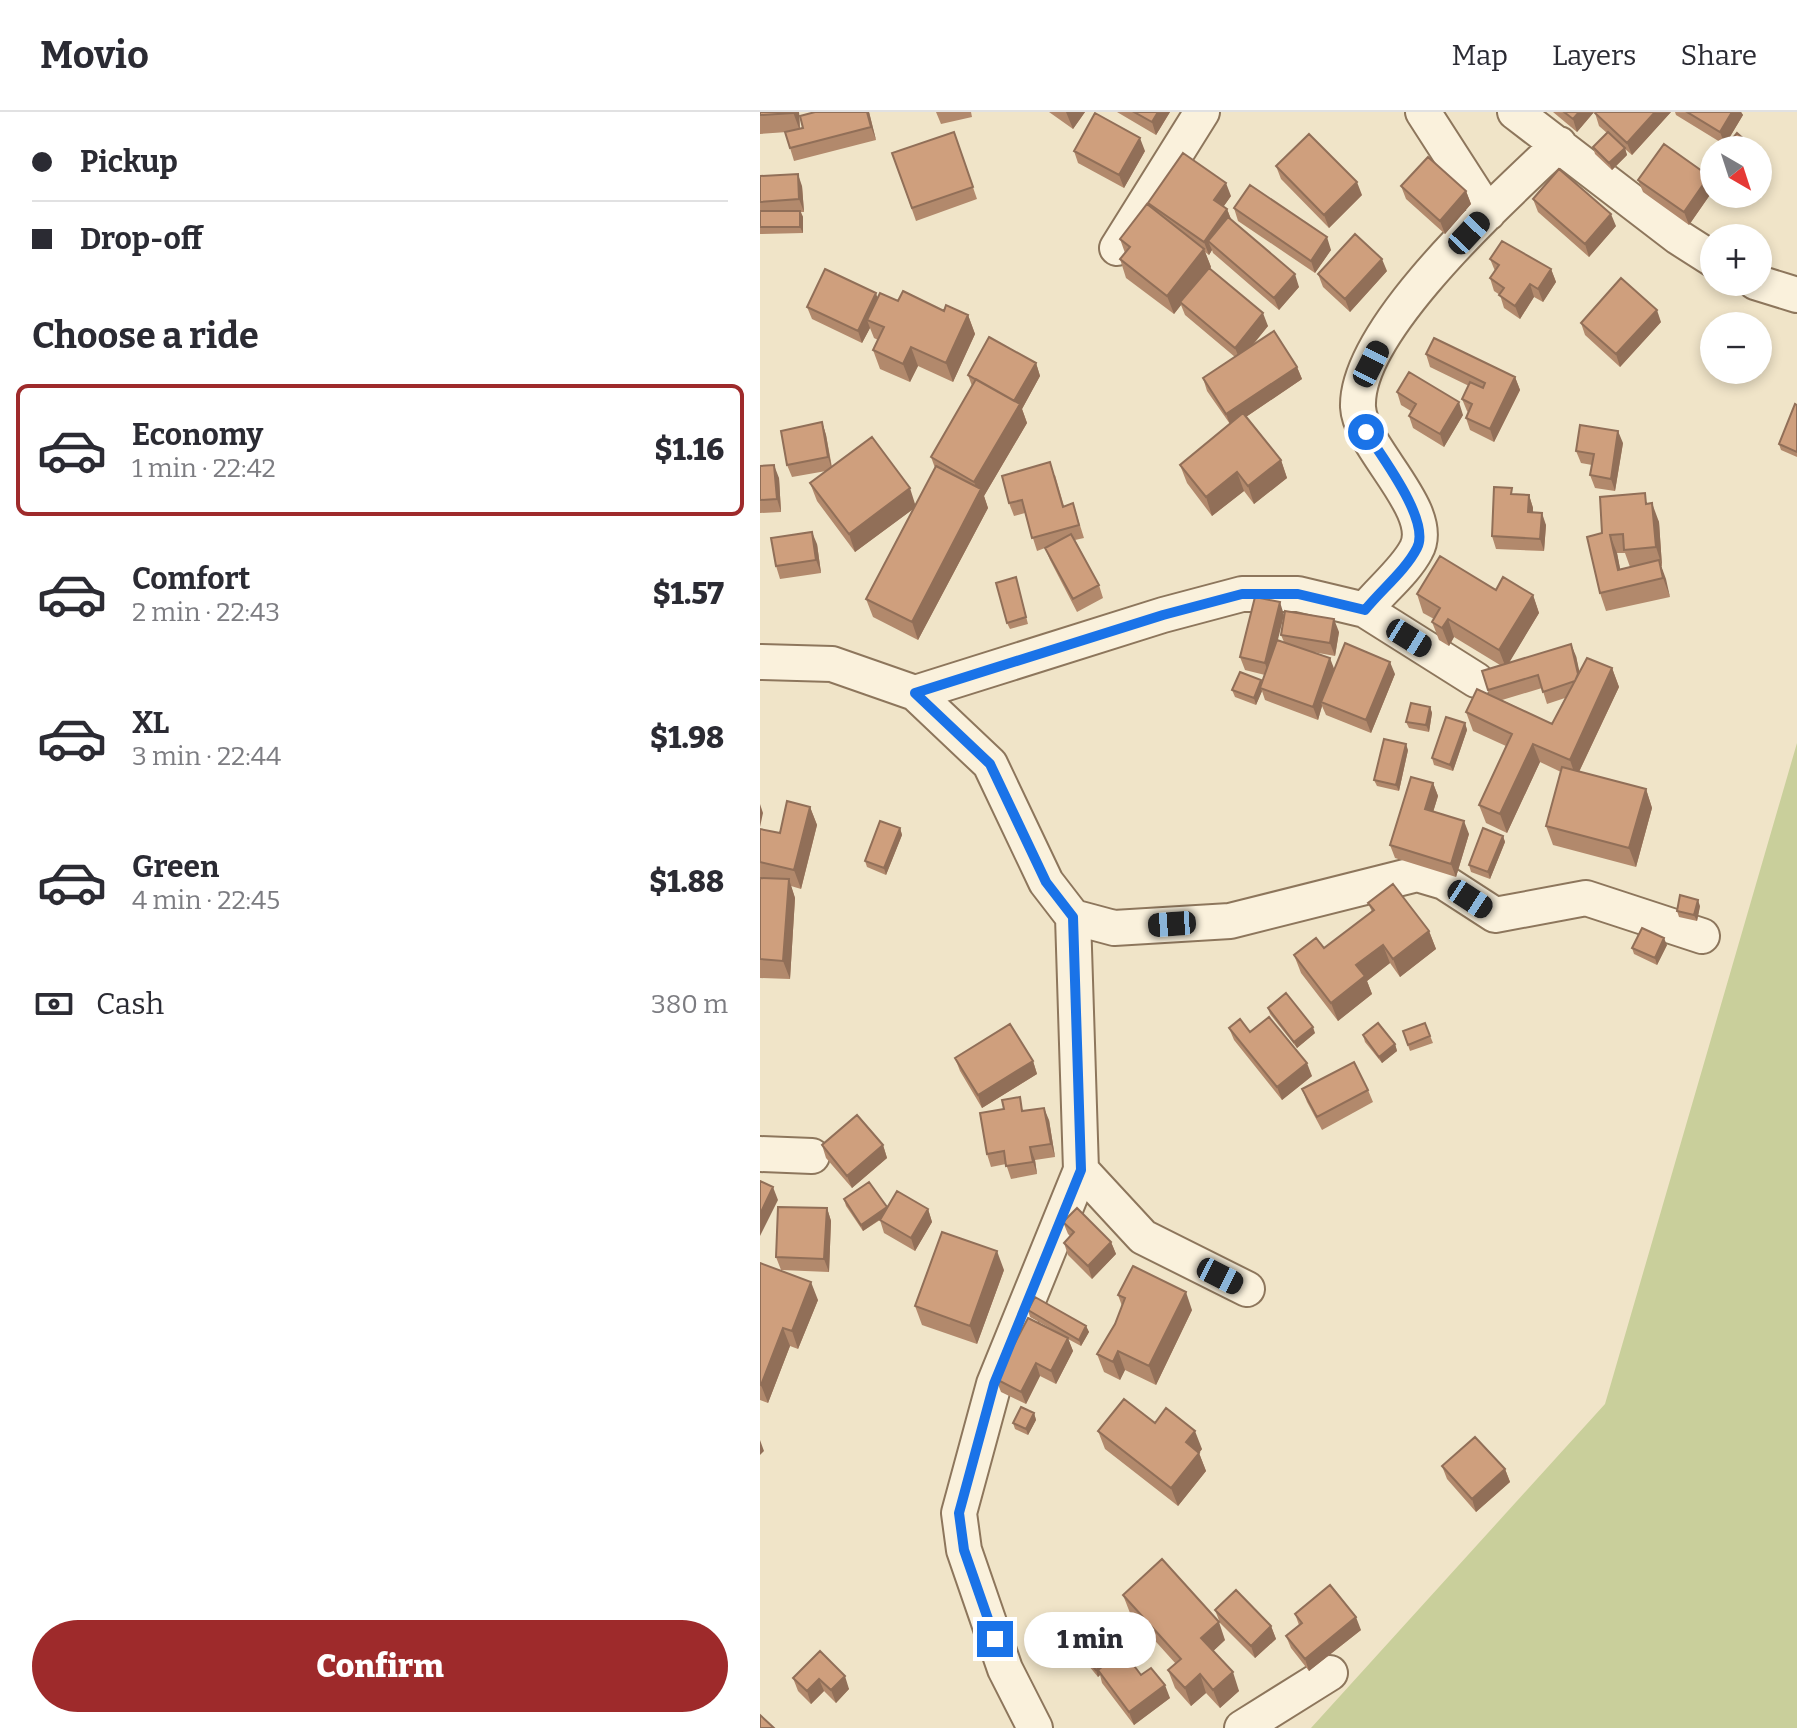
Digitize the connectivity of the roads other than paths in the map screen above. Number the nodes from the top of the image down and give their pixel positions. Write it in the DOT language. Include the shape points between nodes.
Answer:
graph roads {
  1 [pos="1202,112"];
  2 [pos="1423,112"];
  3 [pos="1515,112"];
  4 [pos="1559,144"];
  5 [pos="1488,213"];
  6 [pos="1117,248"];
  7 [pos="1700,251"];
  8 [pos="1772,287"];
  9 [pos="1797,295"];
  10 [pos="1365,610"];
  11 [pos="760,662"];
  12 [pos="1476,680"];
  13 [pos="915,693"];
  14 [pos="1073,917"];
  15 [pos="1702,936"];
  16 [pos="760,1154"];
  17 [pos="812,1156"];
  18 [pos="1081,1170"];
  19 [pos="1247,1289"];
  20 [pos="1330,1673"];
  21 [pos="1035,1728"];
  22 [pos="1242,1728"];
  1 -- 6 [label="street"];
  2 -- 5 [label="street"];
  3 -- 4 [label="street"];
  4 -- 5 [label="street"];
  4 -- 7 [label="street"];
  5 -- 10 [label="street" via="1412,295 1362,381 1358,409 1366,432 1405,495 1421,538 1416,551"];
  8 -- 9 [label="street"];
  10 -- 12 [label="street"];
  10 -- 13 [label="street" via="1298,594 1242,594"];
  11 -- 13 [label="street" via="832,664"];
  13 -- 14 [label="street" via="990,764 1046,882"];
  14 -- 15 [label="street" via="1114,928 1230,921 1417,874 1444,882 1495,915 1586,898"];
  14 -- 18 [label="street"];
  16 -- 17 [label="street"];
  18 -- 19 [label="street" via="1143,1237"];
  18 -- 21 [label="street" via="994,1384 959,1513 964,1550 1005,1669"];
  20 -- 22 [label="street"];
}
